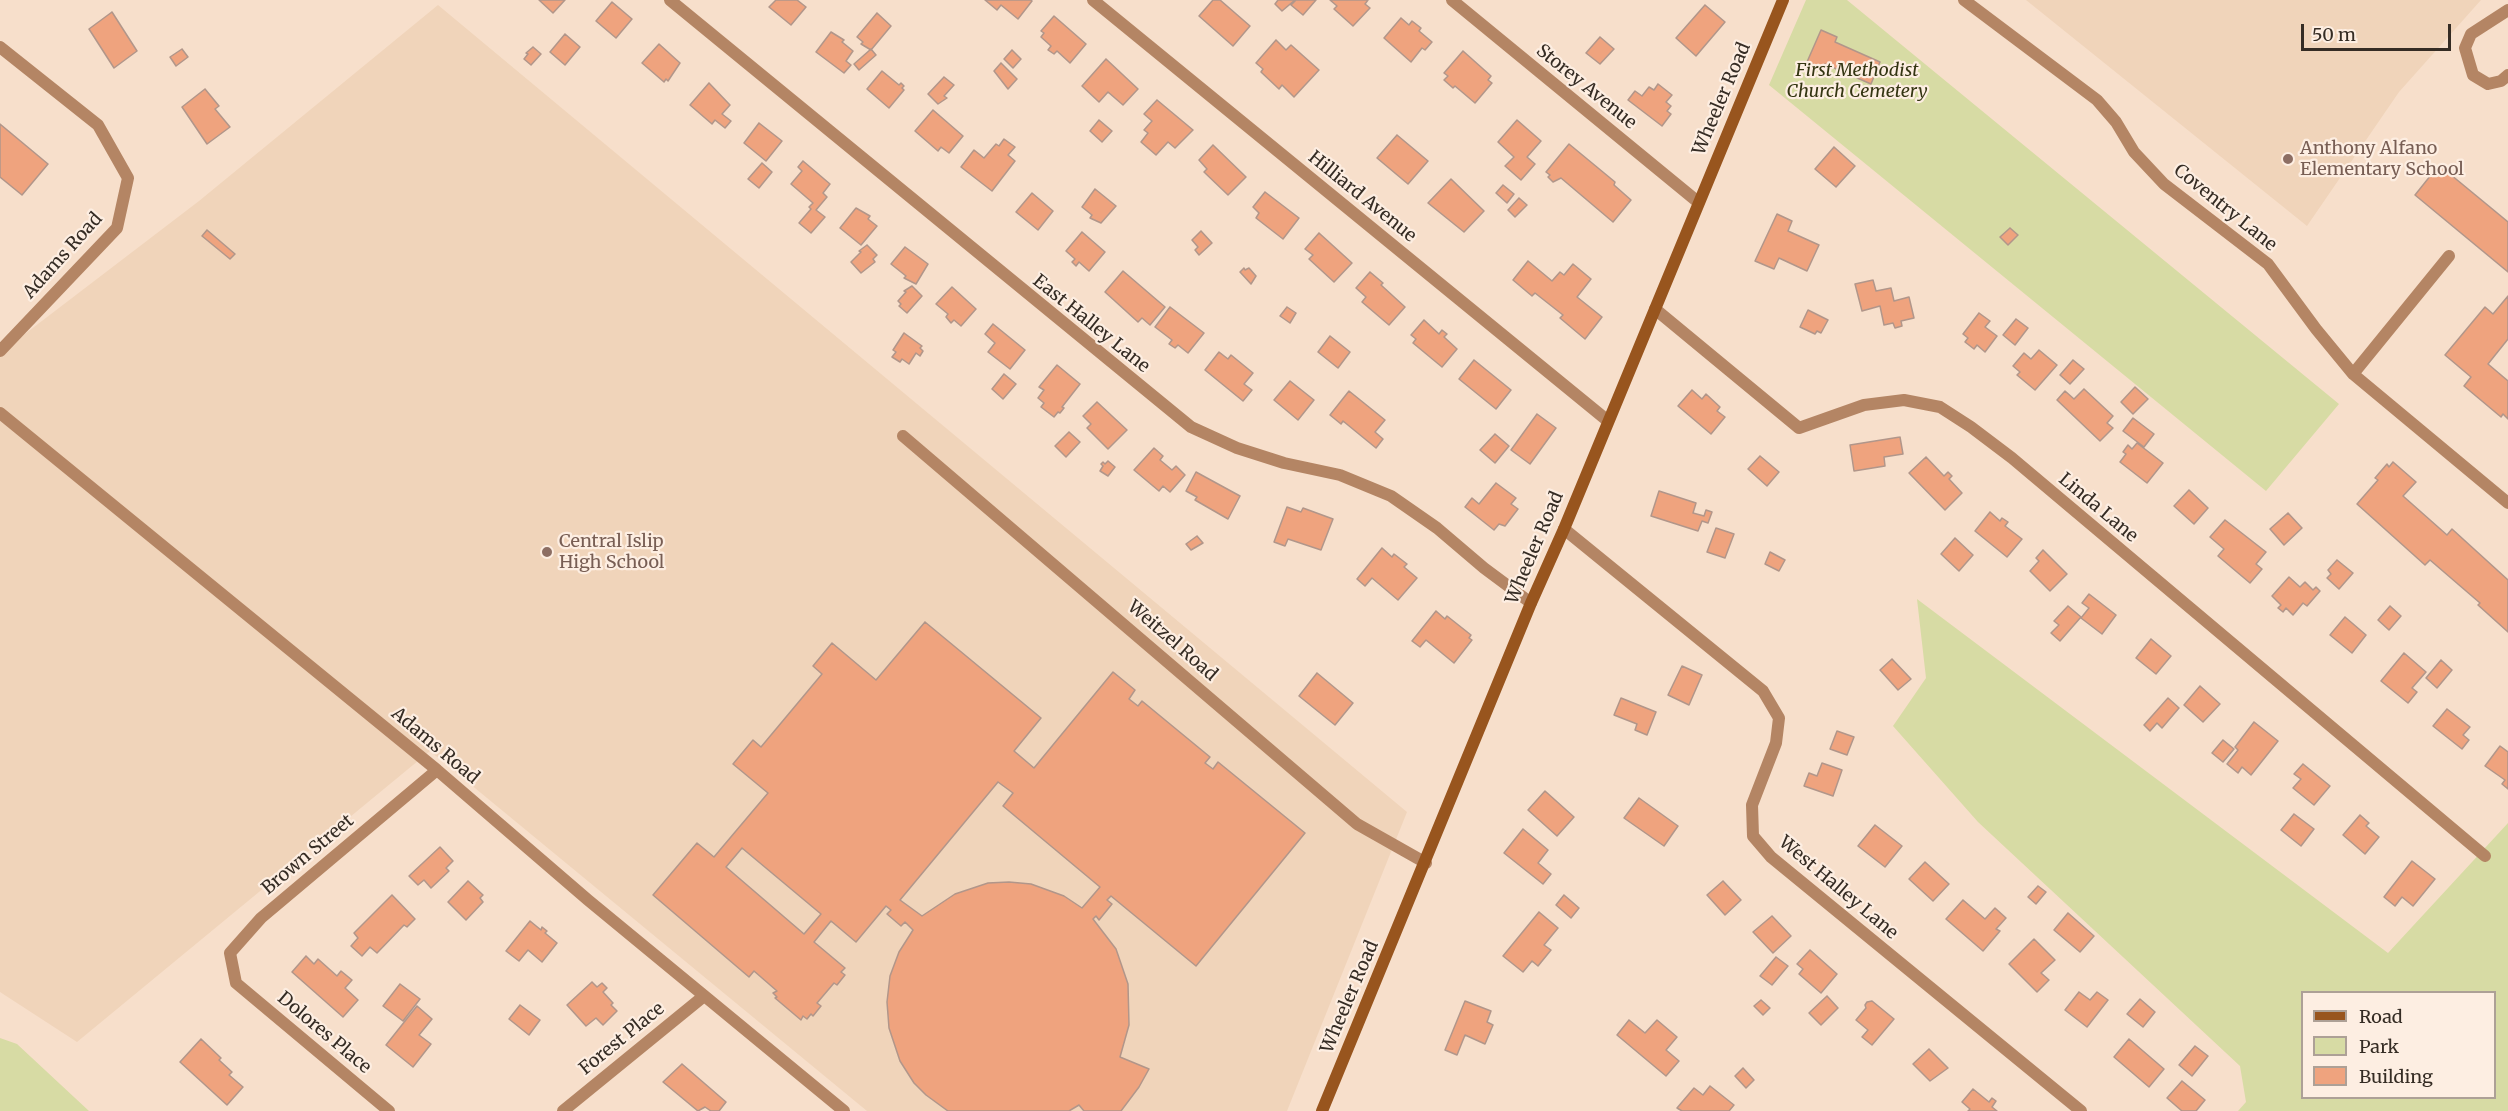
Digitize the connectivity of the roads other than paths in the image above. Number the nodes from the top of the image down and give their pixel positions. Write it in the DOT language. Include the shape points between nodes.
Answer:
graph roads {
  1 [pos="670,0"];
  2 [pos="1094,0"];
  3 [pos="1452,0"];
  4 [pos="1783,0"];
  5 [pos="1964,0"];
  6 [pos="2508,10"];
  7 [pos="0,47"];
  8 [pos="2508,75"];
  9 [pos="1698,202"];
  10 [pos="2450,256"];
  11 [pos="1655,309"];
  12 [pos="0,351"];
  13 [pos="2353,374"];
  14 [pos="0,413"];
  15 [pos="1608,421"];
  16 [pos="903,436"];
  17 [pos="2508,503"];
  18 [pos="1564,529"];
  19 [pos="1531,603"];
  20 [pos="437,770"];
  21 [pos="2485,856"];
  22 [pos="1426,863"];
  23 [pos="236,983"];
  24 [pos="704,996"];
  25 [pos="389,1111"];
  26 [pos="564,1111"];
  27 [pos="844,1111"];
  28 [pos="1322,1111"];
  29 [pos="2082,1111"];
  1 -- 19 [label="street, East Halley Lane" via="1191,427 1237,448 1340,475 1391,496"];
  2 -- 15 [label="street, Hilliard Avenue"];
  3 -- 9 [label="street, Storey Avenue"];
  4 -- 9 [label="main road, Wheeler Road"];
  5 -- 13 [label="street, Coventry Lane" via="2097,100 2134,152 2164,184 2268,264"];
  6 -- 8 [label="street" via="2471,34 2465,48 2473,75 2488,84"];
  7 -- 12 [label="street, Adams Road" via="98,125 128,178 117,228"];
  9 -- 11 [label="main road, Wheeler Road"];
  10 -- 13 [label="street"];
  11 -- 15 [label="main road, Wheeler Road"];
  11 -- 21 [label="street, Linda Lane" via="1799,428 1864,405 1904,400 1940,407 1971,427"];
  13 -- 17 [label="street, Coventry Lane"];
  14 -- 20 [label="street, Adams Road"];
  15 -- 18 [label="main road, Wheeler Road"];
  16 -- 22 [label="street, Weitzel Road" via="1357,824"];
  18 -- 19 [label="main road, Wheeler Road"];
  18 -- 29 [label="street, West Halley Lane" via="1763,691 1779,718 1776,743 1752,806 1753,836 1771,857"];
  19 -- 22 [label="main road, Wheeler Road"];
  20 -- 23 [label="street, Brown Street" via="261,918 230,953"];
  20 -- 24 [label="street, Adams Road"];
  22 -- 28 [label="main road, Wheeler Road"];
  23 -- 25 [label="street, Dolores Place"];
  24 -- 26 [label="street, Forest Place"];
  24 -- 27 [label="street, Adams Road"];
}
